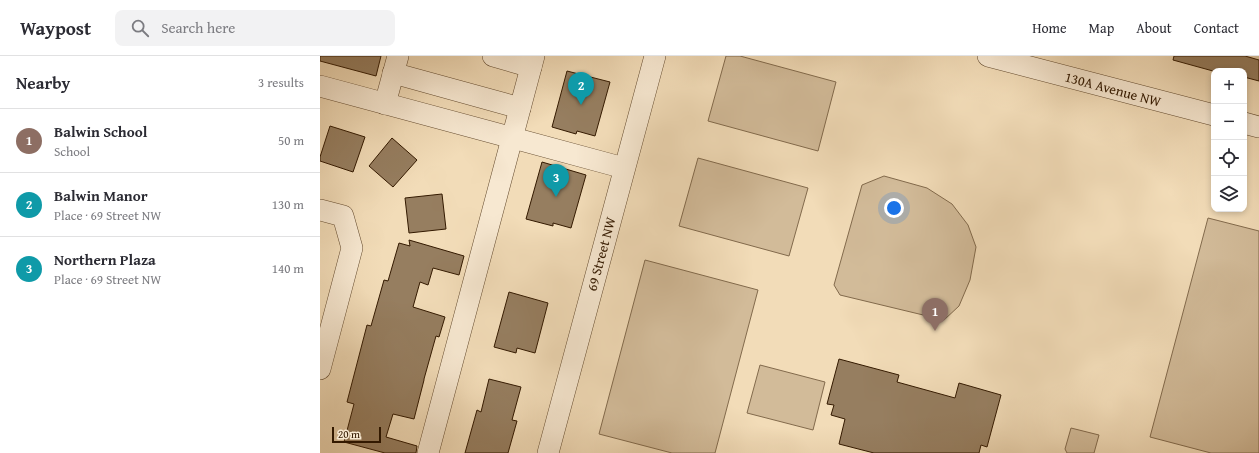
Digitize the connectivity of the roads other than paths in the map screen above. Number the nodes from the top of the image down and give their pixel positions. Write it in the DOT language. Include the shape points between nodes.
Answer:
graph roads {
  1 [pos="493,56"];
  2 [pos="655,56"];
  3 [pos="988,56"];
  4 [pos="532,61"];
  5 [pos="395,64"];
  6 [pos="320,86"];
  7 [pos="385,104"];
  8 [pos="520,108"];
  9 [pos="1211,114"];
  10 [pos="1247,124"];
  11 [pos="1259,127"];
  12 [pos="512,138"];
  13 [pos="624,168"];
  14 [pos="320,210"];
  15 [pos="324,340"];
  16 [pos="320,369"];
  17 [pos="428,453"];
  18 [pos="548,453"];
  1 -- 4 [label="street"];
  2 -- 13 [label="street, 69 Street NW"];
  3 -- 9 [label="street, 130A Avenue NW"];
  4 -- 8 [label="street"];
  5 -- 7 [label="street"];
  5 -- 8 [label="street"];
  6 -- 7 [label="street"];
  7 -- 12 [label="street"];
  8 -- 12 [label="street"];
  10 -- 11 [label="street"];
  12 -- 13 [label="street"];
  12 -- 17 [label="street"];
  13 -- 18 [label="street, 69 Street NW"];
  14 -- 15 [label="street" via="343,216 352,248"];
  15 -- 16 [label="street"];
}
